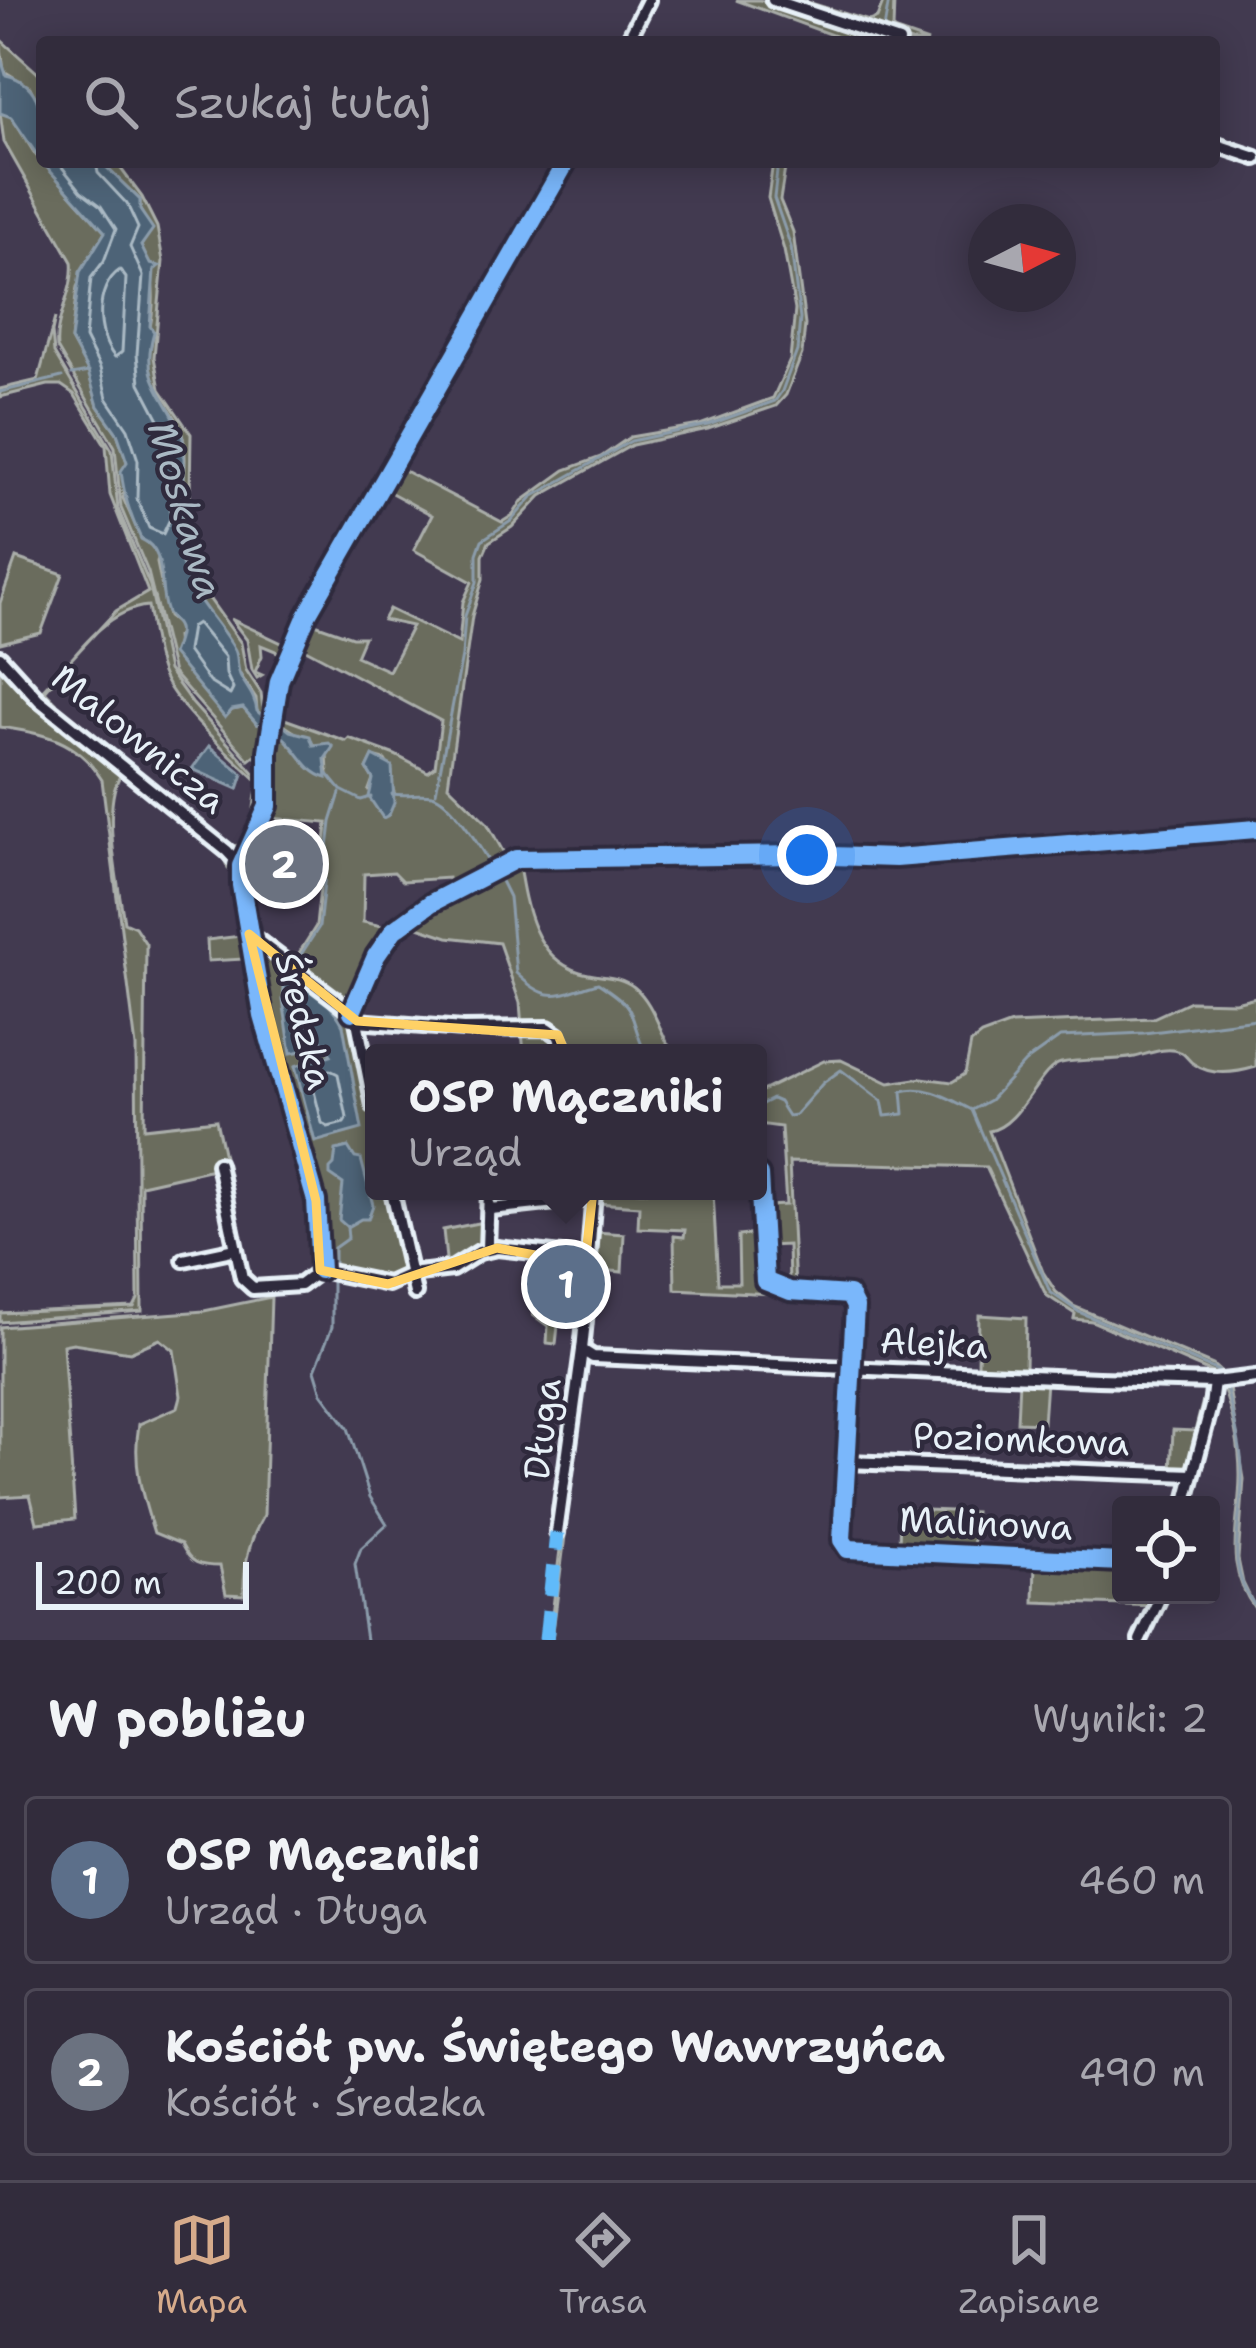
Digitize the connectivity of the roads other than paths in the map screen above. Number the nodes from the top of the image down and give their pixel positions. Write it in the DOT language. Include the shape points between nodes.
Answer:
graph roads {
  1 [pos="647,0"];
  2 [pos="773,0"];
  3 [pos="630,36"];
  4 [pos="881,36"];
  5 [pos="1220,146"];
  6 [pos="1256,158"];
  7 [pos="563,168"];
  8 [pos="0,657"];
  9 [pos="1256,830"];
  10 [pos="241,866"];
  11 [pos="249,934"];
  12 [pos="355,1017"];
  13 [pos="562,1044"];
  14 [pos="365,1064"];
  15 [pos="218,1164"];
  16 [pos="394,1200"];
  17 [pos="490,1200"];
  18 [pos="557,1200"];
  19 [pos="594,1200"];
  20 [pos="760,1200"];
  21 [pos="491,1209"];
  22 [pos="236,1249"];
  23 [pos="487,1249"];
  24 [pos="184,1260"];
  25 [pos="585,1264"];
  26 [pos="320,1270"];
  27 [pos="410,1274"];
  28 [pos="388,1284"];
  29 [pos="582,1350"];
  30 [pos="853,1369"];
  31 [pos="1256,1377"];
  32 [pos="1214,1382"];
  33 [pos="847,1462"];
  34 [pos="1192,1475"];
  35 [pos="1187,1496"];
  36 [pos="557,1533"];
  37 [pos="1112,1562"];
  38 [pos="1157,1604"];
  39 [pos="1140,1640"];
  1 -- 3 [label="street"];
  2 -- 4 [label="street"];
  5 -- 6 [label="street"];
  7 -- 10 [label="street" via="307,615 279,681 268,806"];
  8 -- 10 [label="street, Malownicza" via="39,700"];
  9 -- 12 [label="street" via="896,858 506,862 394,930"];
  10 -- 11 [label="street, Średzka"];
  11 -- 12 [label="street"];
  11 -- 26 [label="street, Średzka" via="263,1016 316,1201"];
  12 -- 13 [label="street" via="548,1028"];
  12 -- 14 [label="street"];
  15 -- 22 [label="street"];
  16 -- 27 [label="street"];
  17 -- 21 [label="street"];
  18 -- 21 [label="street"];
  19 -- 25 [label="street, Długa"];
  20 -- 30 [label="street" via="765,1281 776,1289 849,1295"];
  21 -- 23 [label="street"];
  22 -- 24 [label="street"];
  22 -- 26 [label="street" via="253,1288 291,1286"];
  23 -- 25 [label="street"];
  23 -- 27 [label="street" via="452,1270"];
  25 -- 29 [label="street, Długa"];
  26 -- 28 [label="street"];
  27 -- 28 [label="street"];
  27 -- 28 [label="street" via="415,1293"];
  29 -- 30 [label="street, Alejka" via="593,1357"];
  29 -- 36 [label="street, Długa"];
  30 -- 32 [label="street, Alejka"];
  30 -- 33 [label="street"];
  31 -- 32 [label="street, Alejka"];
  32 -- 34 [label="street"];
  33 -- 34 [label="street, Poziomkowa"];
  33 -- 37 [label="street, Malinowa" via="848,1550"];
  34 -- 35 [label="street"];
  38 -- 39 [label="street"];
}
